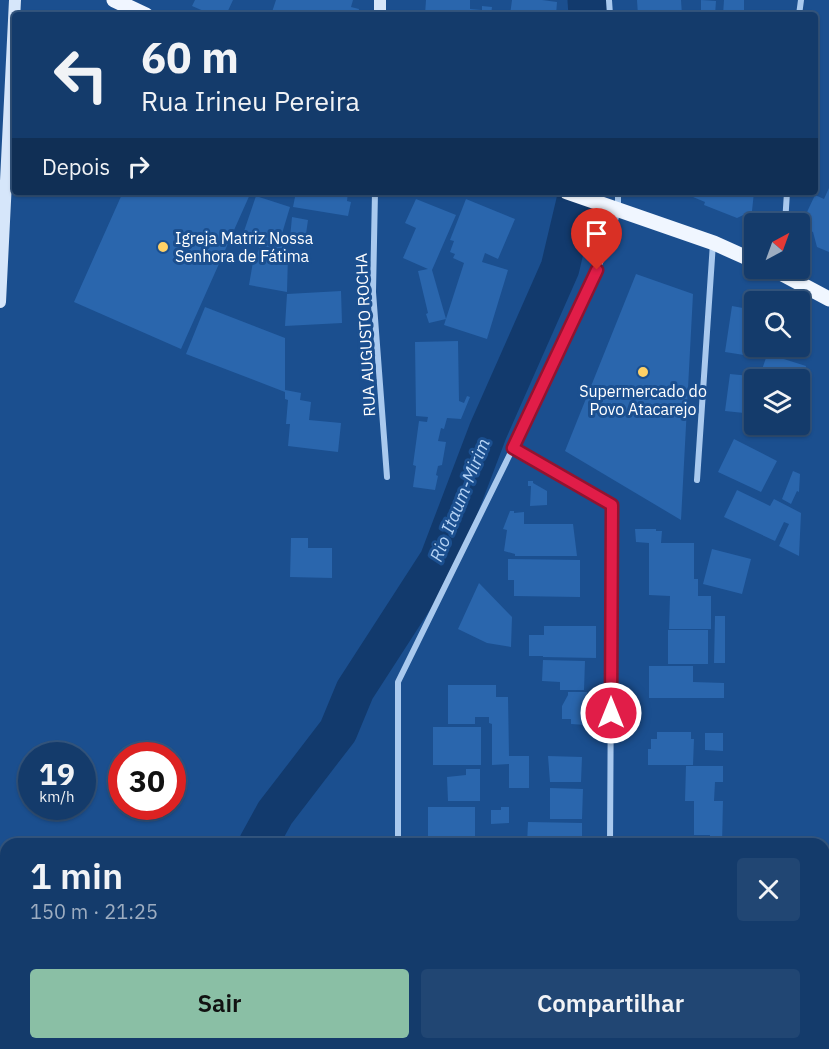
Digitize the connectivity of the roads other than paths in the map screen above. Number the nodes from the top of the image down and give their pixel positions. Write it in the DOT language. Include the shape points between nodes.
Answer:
graph roads {
  1 [pos="114,0"];
  2 [pos="140,12"];
  3 [pos="12,60"];
  4 [pos="375,195"];
  5 [pos="575,195"];
  6 [pos="618,195"];
  7 [pos="787,195"];
  8 [pos="618,210"];
  9 [pos="786,213"];
  10 [pos="714,243"];
  11 [pos="744,256"];
  12 [pos="794,279"];
  13 [pos="829,299"];
  14 [pos="0,302"];
  15 [pos="513,448"];
  16 [pos="387,477"];
  17 [pos="698,480"];
  18 [pos="398,838"];
  19 [pos="610,838"];
  1 -- 2 [label="main road"];
  3 -- 14 [label="street"];
  4 -- 16 [label="street, RUA AUGUSTO ROCHA" via="373,292"];
  5 -- 8 [label="main road"];
  6 -- 8 [label="street"];
  7 -- 9 [label="street"];
  8 -- 10 [label="main road"];
  8 -- 15 [label="street" via="597,270"];
  10 -- 11 [label="main road"];
  10 -- 17 [label="street"];
  12 -- 13 [label="main road"];
  15 -- 18 [label="street" via="399,682"];
  15 -- 19 [label="street" via="612,505"];
}
